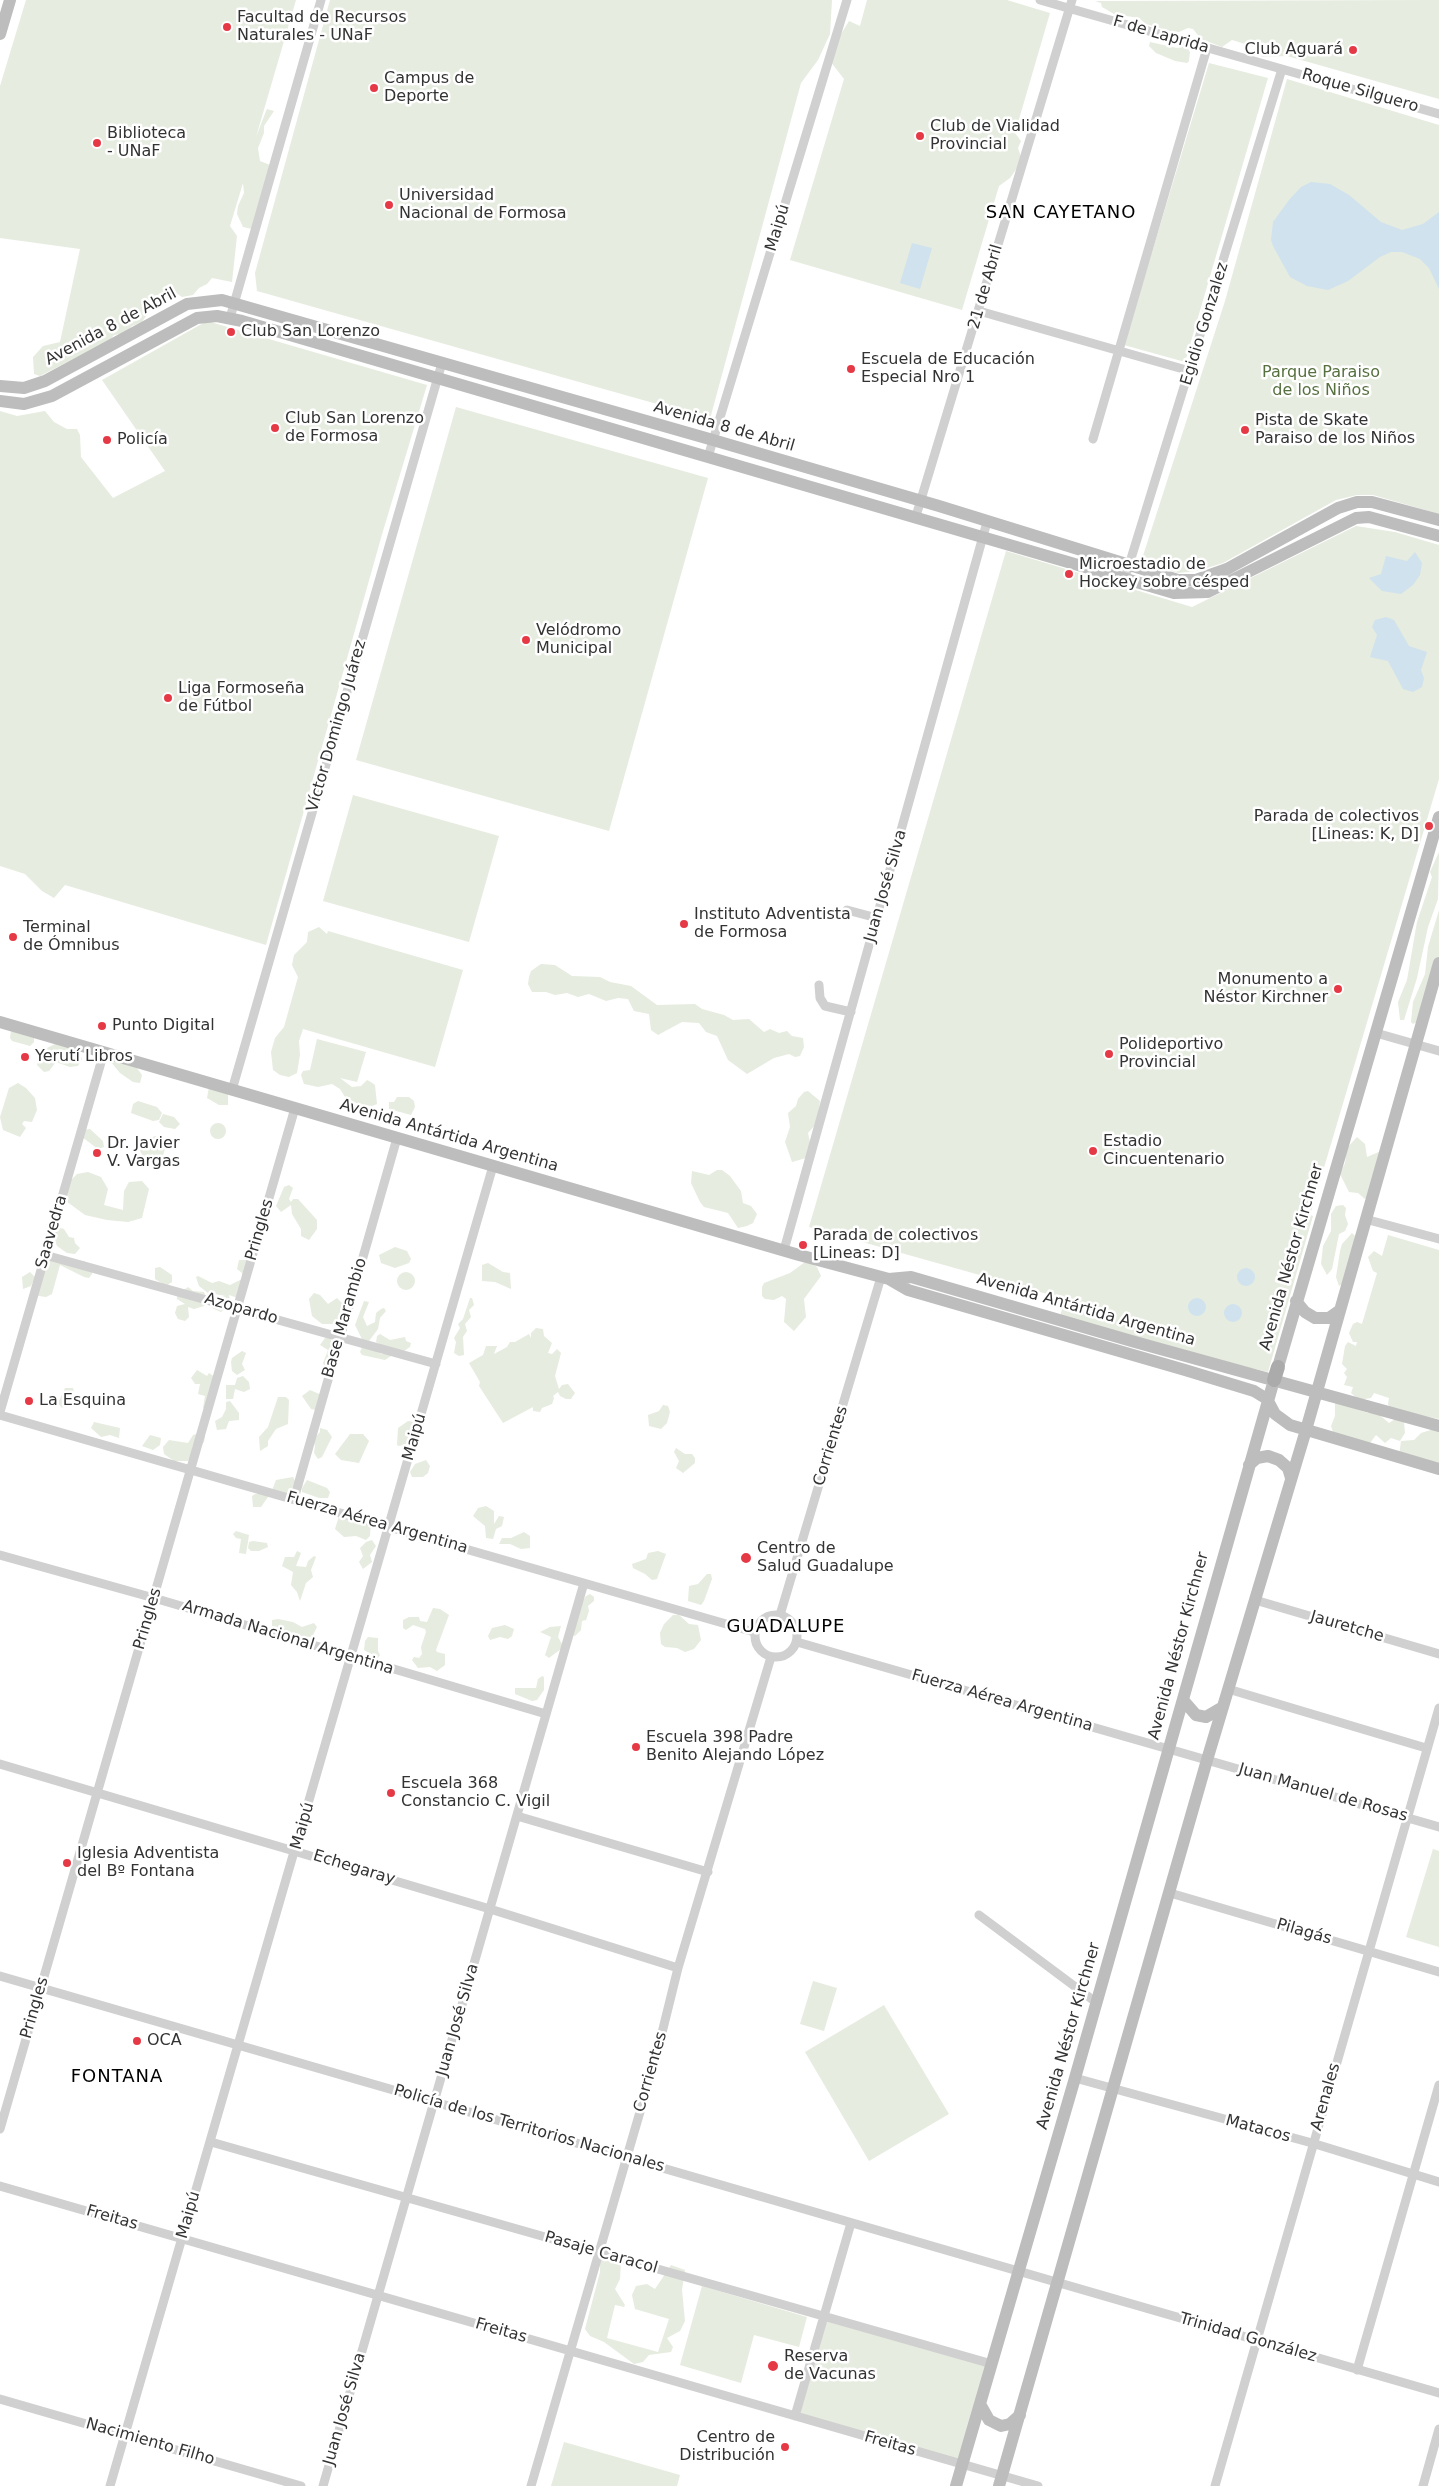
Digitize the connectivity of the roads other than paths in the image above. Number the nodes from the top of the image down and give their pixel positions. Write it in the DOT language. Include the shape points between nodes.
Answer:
graph roads {
  1 [pos="10,0"];
  2 [pos="321,0"];
  3 [pos="847,0"];
  4 [pos="1040,0"];
  5 [pos="1071,4"];
  6 [pos="0,34"];
  7 [pos="1207,48"];
  8 [pos="1282,69"];
  9 [pos="1439,114"];
  10 [pos="235,304"];
  11 [pos="979,311"];
  12 [pos="230,318"];
  13 [pos="1118,350"];
  14 [pos="442,363"];
  15 [pos="1190,371"];
  16 [pos="59,374"];
  17 [pos="438,378"];
  18 [pos="0,386"];
  19 [pos="67,387"];
  20 [pos="0,401"];
  21 [pos="1093,439"];
  22 [pos="713,440"];
  23 [pos="708,457"];
  24 [pos="921,501"];
  25 [pos="916,516"];
  26 [pos="1439,520"];
  27 [pos="987,522"];
  28 [pos="983,536"];
  29 [pos="1439,536"];
  30 [pos="1127,573"];
  31 [pos="1439,817"];
  32 [pos="847,910"];
  33 [pos="877,918"];
  34 [pos="1439,963"];
  35 [pos="819,985"];
  36 [pos="851,1012"];
  37 [pos="0,1022"];
  38 [pos="1376,1033"];
  39 [pos="1416,1044"];
  40 [pos="1439,1051"];
  41 [pos="104,1052"];
  42 [pos="232,1090"];
  43 [pos="296,1108"];
  44 [pos="397,1138"];
  45 [pos="493,1166"];
  46 [pos="1365,1219"];
  47 [pos="1439,1239"];
  48 [pos="784,1250"];
  49 [pos="45,1255"];
  50 [pos="885,1278"];
  51 [pos="1296,1301"];
  52 [pos="238,1308"];
  53 [pos="1339,1311"];
  54 [pos="339,1337"];
  55 [pos="436,1364"];
  56 [pos="1276,1373"];
  57 [pos="1316,1392"];
  58 [pos="1267,1399"];
  59 [pos="0,1414"];
  60 [pos="1439,1426"];
  61 [pos="1306,1430"];
  62 [pos="1249,1465"];
  63 [pos="1439,1469"];
  64 [pos="191,1470"];
  65 [pos="1291,1478"];
  66 [pos="294,1499"];
  67 [pos="390,1526"];
  68 [pos="0,1555"];
  69 [pos="584,1583"];
  70 [pos="154,1598"];
  71 [pos="1255,1600"];
  72 [pos="780,1615"];
  73 [pos="754,1632"];
  74 [pos="796,1642"];
  75 [pos="1439,1654"];
  76 [pos="352,1657"];
  77 [pos="771,1657"];
  78 [pos="1228,1689"];
  79 [pos="1183,1700"];
  80 [pos="1223,1707"];
  81 [pos="1439,1708"];
  82 [pos="546,1714"];
  83 [pos="1426,1748"];
  84 [pos="1169,1750"];
  85 [pos="1207,1760"];
  86 [pos="0,1764"];
  87 [pos="98,1793"];
  88 [pos="517,1816"];
  89 [pos="1406,1817"];
  90 [pos="1439,1827"];
  91 [pos="296,1850"];
  92 [pos="708,1872"];
  93 [pos="1170,1893"];
  94 [pos="490,1909"];
  95 [pos="980,1915"];
  96 [pos="1368,1951"];
  97 [pos="678,1968"];
  98 [pos="1439,1972"];
  99 [pos="0,1976"];
  100 [pos="41,1988"];
  101 [pos="1097,2003"];
  102 [pos="239,2045"];
  103 [pos="1076,2078"];
  104 [pos="1439,2085"];
  105 [pos="1112,2088"];
  106 [pos="434,2102"];
  107 [pos="0,2129"];
  108 [pos="211,2142"];
  109 [pos="1312,2143"];
  110 [pos="626,2158"];
  111 [pos="1413,2174"];
  112 [pos="1439,2182"];
  113 [pos="0,2186"];
  114 [pos="406,2198"];
  115 [pos="852,2223"];
  116 [pos="182,2239"];
  117 [pos="599,2252"];
  118 [pos="1019,2271"];
  119 [pos="1057,2282"];
  120 [pos="378,2296"];
  121 [pos="825,2316"];
  122 [pos="1258,2340"];
  123 [pos="571,2351"];
  124 [pos="992,2364"];
  125 [pos="1357,2370"];
  126 [pos="1439,2394"];
  127 [pos="0,2399"];
  128 [pos="980,2404"];
  129 [pos="1020,2414"];
  130 [pos="795,2416"];
  131 [pos="1439,2429"];
  132 [pos="125,2435"];
  133 [pos="962,2464"];
  134 [pos="1000,2481"];
  135 [pos="110,2486"];
  136 [pos="301,2486"];
  137 [pos="323,2486"];
  138 [pos="532,2486"];
  139 [pos="956,2486"];
  140 [pos="1038,2486"];
  141 [pos="1215,2486"];
  142 [pos="1423,2486"];
  1 -- 6 [label="main road"];
  2 -- 10 [label="street"];
  3 -- 22 [label="street, Maipú"];
  4 -- 5 [label="street, F de Laprida"];
  5 -- 7 [label="street, F de Laprida"];
  5 -- 11 [label="street, 21 de Abril"];
  7 -- 8 [label="street, F de Laprida"];
  7 -- 13 [label="street"];
  8 -- 9 [label="street, Roque Silguero"];
  8 -- 15 [label="street, Egidio Gonzalez"];
  10 -- 12 [label="street"];
  10 -- 14 [label="main road, Avenida 8 de Abril"];
  10 -- 16 [label="main road, Avenida 8 de Abril" via="222,300 187,304"];
  11 -- 13 [label="street"];
  11 -- 24 [label="street, 21 de Abril"];
  12 -- 17 [label="main road, Avenida 8 de Abril"];
  12 -- 19 [label="main road, Avenida 8 de Abril" via="197,318"];
  13 -- 15 [label="street"];
  13 -- 21 [label="street"];
  14 -- 17 [label="street, Víctor Domingo Juárez"];
  14 -- 22 [label="main road, Avenida 8 de Abril"];
  15 -- 30 [label="street, Egidio Gonzalez"];
  16 -- 18 [label="main road, Avenida 8 de Abril" via="24,388"];
  16 -- 19 [label="main road"];
  17 -- 23 [label="main road, Avenida 8 de Abril"];
  17 -- 42 [label="street, Víctor Domingo Juárez"];
  19 -- 20 [label="main road, Avenida 8 de Abril" via="36,402"];
  22 -- 23 [label="street, Maipú"];
  22 -- 24 [label="main road, Avenida 8 de Abril"];
  23 -- 25 [label="main road, Avenida 8 de Abril"];
  24 -- 25 [label="street, 21 de Abril"];
  24 -- 27 [label="main road, Avenida 8 de Abril"];
  25 -- 28 [label="main road, Avenida 8 de Abril"];
  26 -- 30 [label="main road, Avenida 8 de Abril" via="1372,502 1357,502 1338,508 1227,569 1196,580"];
  27 -- 28 [label="street, Juan José Silva"];
  27 -- 30 [label="main road, Avenida 8 de Abril"];
  28 -- 30 [label="main road, Avenida 8 de Abril"];
  28 -- 33 [label="street, Juan José Silva"];
  29 -- 30 [label="main road, Avenida 8 de Abril" via="1368,517 1356,518 1208,592 1174,593"];
  31 -- 38 [label="main road, Avenida Néstor Kirchner"];
  32 -- 33 [label="street"];
  33 -- 36 [label="street, Juan José Silva"];
  34 -- 39 [label="main road"];
  35 -- 36 [label="street" via="820,998 825,1006"];
  36 -- 48 [label="street, Juan José Silva"];
  37 -- 41 [label="main road, Avenida Antártida Argentina"];
  38 -- 39 [label="street"];
  38 -- 51 [label="main road, Avenida Néstor Kirchner"];
  39 -- 40 [label="street"];
  39 -- 46 [label="main road"];
  41 -- 42 [label="main road, Avenida Antártida Argentina"];
  41 -- 49 [label="street, Saavedra"];
  42 -- 43 [label="main road, Avenida Antártida Argentina"];
  43 -- 44 [label="main road, Avenida Antártida Argentina"];
  43 -- 52 [label="street, Pringles"];
  44 -- 45 [label="main road, Avenida Antártida Argentina"];
  44 -- 54 [label="street, Base Marambio"];
  45 -- 48 [label="main road, Avenida Antártida Argentina"];
  45 -- 55 [label="street, Maipú"];
  46 -- 47 [label="street"];
  46 -- 53 [label="main road"];
  48 -- 50 [label="main road, Avenida Antártida Argentina"];
  49 -- 52 [label="street, Azopardo"];
  49 -- 59 [label="street, Saavedra"];
  50 -- 56 [label="main road, Avenida Antártida Argentina" via="911,1277"];
  50 -- 58 [label="main road, Avenida Antártida Argentina" via="908,1290 1185,1370 1254,1391"];
  50 -- 72 [label="street, Corrientes"];
  51 -- 53 [label="main road" via="1314,1318 1329,1318"];
  51 -- 56 [label="main road, Avenida Néstor Kirchner"];
  52 -- 54 [label="street, Azopardo"];
  52 -- 64 [label="street, Pringles"];
  53 -- 57 [label="main road"];
  54 -- 55 [label="street, Azopardo"];
  54 -- 66 [label="street, Base Marambio"];
  55 -- 67 [label="street, Maipú"];
  56 -- 57 [label="main road, Avenida Antártida Argentina"];
  56 -- 58 [label="main road, Avenida Néstor Kirchner"];
  57 -- 60 [label="main road, Avenida Antártida Argentina"];
  57 -- 61 [label="main road"];
  58 -- 61 [label="main road" via="1275,1414 1290,1425"];
  58 -- 62 [label="main road, Avenida Néstor Kirchner"];
  59 -- 64 [label="street, Fuerza Aérea Argentina"];
  61 -- 63 [label="main road"];
  61 -- 65 [label="main road"];
  62 -- 65 [label="main road" via="1257,1458 1268,1456 1288,1468"];
  62 -- 79 [label="main road, Avenida Néstor Kirchner"];
  64 -- 66 [label="street, Fuerza Aérea Argentina"];
  64 -- 70 [label="street, Pringles"];
  65 -- 71 [label="main road"];
  66 -- 67 [label="street, Fuerza Aérea Argentina"];
  67 -- 69 [label="street, Fuerza Aérea Argentina"];
  67 -- 76 [label="street, Maipú"];
  68 -- 70 [label="street, Armada Nacional Argentina"];
  69 -- 73 [label="street, Fuerza Aérea Argentina"];
  69 -- 82 [label="street, Juan José Silva"];
  70 -- 76 [label="street, Armada Nacional Argentina"];
  70 -- 87 [label="street, Pringles"];
  71 -- 75 [label="street, Jauretche"];
  71 -- 78 [label="main road"];
  72 -- 73 [label="street" via="764,1618"];
  72 -- 74 [label="street" via="794,1625"];
  73 -- 77 [label="street" via="758,1648"];
  74 -- 77 [label="street" via="782,1657"];
  74 -- 84 [label="street, Fuerza Aérea Argentina"];
  76 -- 82 [label="street, Armada Nacional Argentina"];
  76 -- 91 [label="street, Maipú"];
  77 -- 92 [label="street, Corrientes"];
  78 -- 80 [label="main road"];
  78 -- 83 [label="street"];
  79 -- 80 [label="main road" via="1196,1715 1206,1716"];
  79 -- 84 [label="main road, Avenida Néstor Kirchner"];
  80 -- 85 [label="main road"];
  81 -- 83 [label="street, Arenales"];
  82 -- 88 [label="street, Juan José Silva"];
  83 -- 89 [label="street, Arenales"];
  84 -- 85 [label="street, Fuerza Aérea Argentina"];
  84 -- 101 [label="main road, Avenida Néstor Kirchner"];
  85 -- 89 [label="street, Juan Manuel de Rosas"];
  85 -- 93 [label="main road"];
  86 -- 87 [label="street, Echegaray"];
  87 -- 91 [label="street, Echegaray"];
  87 -- 100 [label="street, Pringles"];
  88 -- 92 [label="street"];
  88 -- 94 [label="street, Juan José Silva"];
  89 -- 90 [label="street, Juan Manuel de Rosas"];
  89 -- 96 [label="street, Arenales"];
  91 -- 94 [label="street, Echegaray"];
  91 -- 102 [label="street, Maipú"];
  92 -- 97 [label="street, Corrientes"];
  93 -- 96 [label="street, Pilagás"];
  93 -- 105 [label="main road"];
  94 -- 97 [label="street, Echegaray"];
  94 -- 106 [label="street, Juan José Silva"];
  95 -- 101 [label="street"];
  96 -- 98 [label="street, Pilagás"];
  96 -- 109 [label="street, Arenales"];
  97 -- 110 [label="street, Corrientes"];
  99 -- 100 [label="street, Policía de los Territorios Nacionales"];
  100 -- 102 [label="street, Policía de los Territorios Nacionales"];
  100 -- 107 [label="street, Pringles"];
  101 -- 103 [label="main road, Avenida Néstor Kirchner"];
  102 -- 106 [label="street, Policía de los Territorios Nacionales"];
  102 -- 108 [label="street, Maipú"];
  103 -- 105 [label="street, Matacos"];
  103 -- 118 [label="main road, Avenida Néstor Kirchner"];
  104 -- 111 [label="street"];
  105 -- 109 [label="street, Matacos"];
  105 -- 119 [label="main road"];
  106 -- 110 [label="street, Policía de los Territorios Nacionales"];
  106 -- 114 [label="street, Juan José Silva"];
  108 -- 114 [label="street, Pasaje Caracol"];
  108 -- 116 [label="street, Maipú"];
  109 -- 111 [label="street, Matacos"];
  109 -- 122 [label="street, Arenales"];
  110 -- 115 [label="street, Policía de los Territorios Nacionales"];
  110 -- 117 [label="street, Corrientes"];
  111 -- 112 [label="street, Matacos"];
  111 -- 125 [label="street"];
  113 -- 116 [label="street, Freitas"];
  114 -- 117 [label="street, Pasaje Caracol"];
  114 -- 120 [label="street, Juan José Silva"];
  115 -- 118 [label="street, Policía de los Territorios Nacionales"];
  115 -- 121 [label="street"];
  116 -- 120 [label="street, Freitas"];
  116 -- 132 [label="street, Maipú"];
  117 -- 121 [label="street, Pasaje Caracol"];
  117 -- 123 [label="street, Corrientes"];
  118 -- 119 [label="street, Policía de los Territorios Nacionales"];
  118 -- 124 [label="main road, Avenida Néstor Kirchner"];
  119 -- 122 [label="street, Trinidad González"];
  119 -- 129 [label="main road"];
  120 -- 123 [label="street, Freitas"];
  120 -- 137 [label="street, Juan José Silva"];
  121 -- 124 [label="street, Pasaje Caracol"];
  121 -- 130 [label="street"];
  122 -- 125 [label="street, Trinidad González"];
  122 -- 141 [label="street, Arenales"];
  123 -- 130 [label="street, Freitas"];
  123 -- 138 [label="street, Corrientes"];
  124 -- 128 [label="main road, Avenida Néstor Kirchner"];
  125 -- 126 [label="street, Trinidad González"];
  127 -- 132 [label="street, Nacimiento Filho"];
  128 -- 129 [label="main road" via="989,2420 1001,2426 1010,2424"];
  128 -- 133 [label="main road, Avenida Néstor Kirchner"];
  129 -- 134 [label="main road"];
  130 -- 133 [label="street, Freitas"];
  131 -- 142 [label="street"];
  132 -- 135 [label="street, Maipú"];
  132 -- 136 [label="street, Nacimiento Filho"];
  133 -- 134 [label="street, Freitas"];
  133 -- 139 [label="main road, Avenida Néstor Kirchner"];
  134 -- 140 [label="street, Freitas"];
}
